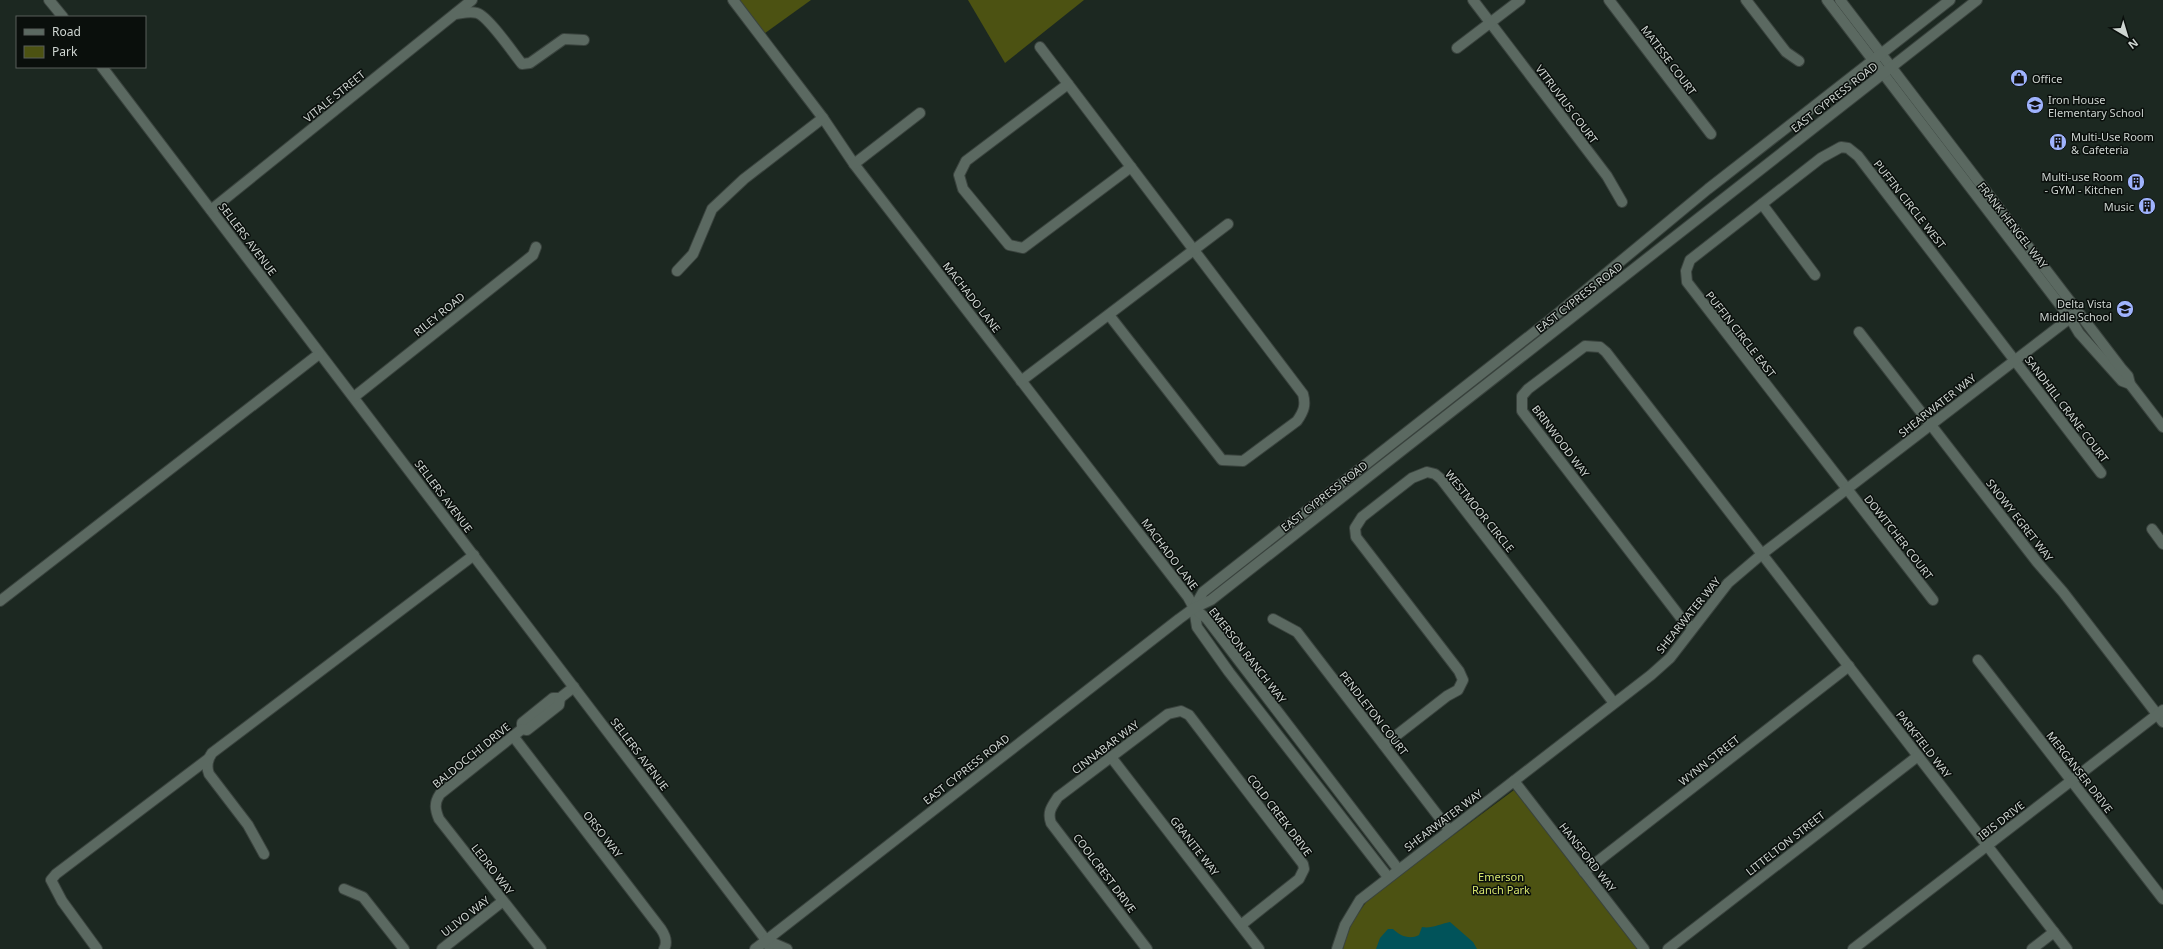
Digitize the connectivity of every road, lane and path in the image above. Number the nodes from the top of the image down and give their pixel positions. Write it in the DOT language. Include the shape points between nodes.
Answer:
graph roads {
  1 [pos="50,0"];
  2 [pos="472,0"];
  3 [pos="733,0"];
  4 [pos="1473,0"];
  5 [pos="1520,0"];
  6 [pos="1609,0"];
  7 [pos="1746,0"];
  8 [pos="1827,0"];
  9 [pos="1840,0"];
  10 [pos="1950,0"];
  11 [pos="1977,0"];
  12 [pos="455,14"];
  13 [pos="62,16"];
  14 [pos="1490,22"];
  15 [pos="584,40"];
  16 [pos="1040,47"];
  17 [pos="1457,48"];
  18 [pos="1877,57"];
  19 [pos="1799,61"];
  20 [pos="1892,67"];
  21 [pos="103,68"];
  22 [pos="1883,74"];
  23 [pos="1068,84"];
  24 [pos="920,112"];
  25 [pos="823,118"];
  26 [pos="1711,134"];
  27 [pos="854,164"];
  28 [pos="1131,167"];
  29 [pos="1622,202"];
  30 [pos="1762,204"];
  31 [pos="211,210"];
  32 [pos="1228,224"];
  33 [pos="536,247"];
  34 [pos="1194,250"];
  35 [pos="677,271"];
  36 [pos="1815,275"];
  37 [pos="1109,315"];
  38 [pos="2074,315"];
  39 [pos="1859,332"];
  40 [pos="319,354"];
  41 [pos="2014,359"];
  42 [pos="1022,381"];
  43 [pos="354,397"];
  44 [pos="1930,425"];
  45 [pos="2163,427"];
  46 [pos="2101,473"];
  47 [pos="1847,489"];
  48 [pos="2152,529"];
  49 [pos="2163,544"];
  50 [pos="1762,554"];
  51 [pos="474,555"];
  52 [pos="1933,600"];
  53 [pos="0,602"];
  54 [pos="1194,608"];
  55 [pos="1273,619"];
  56 [pos="1692,627"];
  57 [pos="1978,660"];
  58 [pos="1849,666"];
  59 [pos="574,687"];
  60 [pos="1614,703"];
  61 [pos="1181,710"];
  62 [pos="2161,715"];
  63 [pos="513,736"];
  64 [pos="1384,745"];
  65 [pos="1918,756"];
  66 [pos="1111,757"];
  67 [pos="208,759"];
  68 [pos="2072,780"];
  69 [pos="1514,781"];
  70 [pos="435,800"];
  71 [pos="1050,810"];
  72 [pos="1449,830"];
  73 [pos="1987,846"];
  74 [pos="264,854"];
  75 [pos="1398,869"];
  76 [pos="1584,872"];
  77 [pos="1388,877"];
  78 [pos="344,889"];
  79 [pos="2163,899"];
  80 [pos="503,901"];
  81 [pos="1241,925"];
  82 [pos="2054,932"];
  83 [pos="768,945"];
  84 [pos="97,949"];
  85 [pos="404,949"];
  86 [pos="442,949"];
  87 [pos="541,949"];
  88 [pos="664,949"];
  89 [pos="755,949"];
  90 [pos="787,949"];
  91 [pos="1147,949"];
  92 [pos="1259,949"];
  93 [pos="1337,949"];
  94 [pos="1644,949"];
  95 [pos="1668,949"];
  96 [pos="1853,949"];
  97 [pos="2032,949"];
  98 [pos="2067,949"];
  1 -- 13 [label="street"];
  2 -- 12 [label="street, VITALE STREET"];
  3 -- 25 [label="street, MACHADO LANE"];
  4 -- 14 [label="street, VITRUVIUS COURT"];
  5 -- 14 [label="street"];
  6 -- 26 [label="street, MATISSE COURT"];
  7 -- 19 [label="street" via="1786,52"];
  8 -- 18 [label="street"];
  9 -- 18 [label="street"];
  10 -- 18 [label="street, EAST CYPRESS ROAD"];
  11 -- 20 [label="street, EAST CYPRESS ROAD"];
  12 -- 15 [label="street" via="479,14 522,64 530,63 564,39"];
  12 -- 31 [label="street, VITALE STREET"];
  14 -- 17 [label="street"];
  14 -- 29 [label="street, VITRUVIUS COURT" via="1607,176"];
  16 -- 23 [label="street"];
  18 -- 20 [label="street, FRANK HENGEL WAY"];
  18 -- 22 [label="street, FRANK HENGEL WAY"];
  18 -- 54 [label="street, EAST CYPRESS ROAD" via="1708,189 1546,323 1204,592"];
  20 -- 22 [label="street, EAST CYPRESS ROAD"];
  20 -- 38 [label="street, FRANK HENGEL WAY"];
  21 -- 31 [label="street, SELLERS AVENUE"];
  22 -- 38 [label="street, FRANK HENGEL WAY"];
  22 -- 54 [label="street, EAST CYPRESS ROAD" via="1211,600"];
  23 -- 28 [label="street"];
  23 -- 28 [label="street" via="966,161 959,175 962,189 1009,245 1023,248"];
  24 -- 27 [label="street"];
  25 -- 27 [label="street, MACHADO LANE"];
  25 -- 35 [label="street" via="744,179 712,209 692,254"];
  27 -- 42 [label="street, MACHADO LANE"];
  28 -- 34 [label="street"];
  30 -- 36 [label="street"];
  30 -- 41 [label="street, PUFFIN CIRCLE WEST" via="1833,150 1848,148 1858,156"];
  30 -- 47 [label="street, PUFFIN CIRCLE EAST" via="1690,260 1686,271 1687,282"];
  31 -- 40 [label="street, SELLERS AVENUE"];
  32 -- 34 [label="street"];
  33 -- 43 [label="street, RILEY ROAD" via="533,255"];
  34 -- 37 [label="street"];
  34 -- 37 [label="street" via="1302,394 1305,403 1297,421 1244,461 1222,460"];
  37 -- 42 [label="street"];
  38 -- 41 [label="street, SHEARWATER WAY"];
  38 -- 45 [label="street, FRANK HENGEL WAY" via="2128,376 2130,384"];
  39 -- 44 [label="street, SNOWY EGRET WAY"];
  40 -- 43 [label="street, SELLERS AVENUE"];
  40 -- 53 [label="street"];
  41 -- 44 [label="street, SHEARWATER WAY"];
  41 -- 46 [label="street, SANDHILL CRANE COURT"];
  42 -- 54 [label="street, MACHADO LANE"];
  43 -- 51 [label="street, SELLERS AVENUE"];
  44 -- 47 [label="street, SHEARWATER WAY"];
  44 -- 62 [label="street, SNOWY EGRET WAY"];
  47 -- 50 [label="street, SHEARWATER WAY"];
  47 -- 52 [label="street, DOWITCHER COURT"];
  48 -- 49 [label="street"];
  50 -- 56 [label="street, SHEARWATER WAY" via="1728,583"];
  50 -- 56 [label="street, BRINWOOD WAY" via="1600,347 1585,346 1578,350 1528,389 1522,396 1521,403 1526,417 1681,618"];
  50 -- 58 [label="street, PARKFIELD WAY"];
  51 -- 59 [label="street, SELLERS AVENUE"];
  51 -- 67 [label="street" via="212,753"];
  54 -- 75 [label="street, EMERSON RANCH WAY" via="1207,619"];
  54 -- 77 [label="street, EMERSON RANCH WAY" via="1197,627 1229,672"];
  54 -- 83 [label="street, EAST CYPRESS ROAD"];
  55 -- 64 [label="street, PENDLETON COURT" via="1297,632"];
  56 -- 60 [label="street, SHEARWATER WAY" via="1670,658"];
  57 -- 68 [label="street, MERGANSER DRIVE"];
  58 -- 65 [label="street, PARKFIELD WAY"];
  58 -- 76 [label="street, WYNN STREET"];
  59 -- 63 [label="street, BALDOCCHI DRIVE" via="560,698 553,698 522,723 522,729"];
  59 -- 83 [label="street, SELLERS AVENUE"];
  60 -- 64 [label="street, WESTMOOR CIRCLE" via="1441,479 1435,474 1420,474 1362,517 1356,528 1356,537 1459,671 1463,680 1458,690"];
  60 -- 69 [label="street, SHEARWATER WAY"];
  61 -- 66 [label="street, CINNABAR WAY" via="1168,714"];
  61 -- 81 [label="street, COLD CREEK DRIVE" via="1188,715 1303,864 1304,869 1299,879"];
  62 -- 68 [label="street, IBIS DRIVE"];
  63 -- 70 [label="street, BALDOCCHI DRIVE"];
  63 -- 88 [label="street, ORSO WAY" via="661,929 665,935"];
  64 -- 72 [label="street, PENDLETON COURT"];
  65 -- 73 [label="street, PARKFIELD WAY"];
  65 -- 95 [label="street, LITTELTON STREET"];
  66 -- 71 [label="street, CINNABAR WAY" via="1058,797"];
  66 -- 81 [label="street, GRANITE WAY"];
  67 -- 74 [label="street" via="206,767 209,774 248,825"];
  67 -- 84 [label="street" via="51,880 62,901"];
  68 -- 73 [label="street, IBIS DRIVE"];
  68 -- 79 [label="street, MERGANSER DRIVE"];
  69 -- 72 [label="street, SHEARWATER WAY"];
  69 -- 76 [label="street, HANSFORD WAY"];
  70 -- 80 [label="street, LEDRO WAY" via="435,810 439,819"];
  71 -- 91 [label="street, COOLCREST DRIVE" via="1051,823"];
  72 -- 75 [label="street, SHEARWATER WAY"];
  73 -- 82 [label="street, PARKFIELD WAY"];
  73 -- 96 [label="street, IBIS DRIVE"];
  75 -- 77 [label="street, SHEARWATER WAY"];
  76 -- 94 [label="street, HANSFORD WAY"];
  77 -- 93 [label="street, SHEARWATER WAY" via="1360,900 1345,925"];
  78 -- 85 [label="street" via="363,897"];
  80 -- 86 [label="street, ULIVO WAY"];
  80 -- 87 [label="street, LEDRO WAY"];
  81 -- 92 [label="street, GRANITE WAY"];
  82 -- 97 [label="street"];
  82 -- 98 [label="street, PARKFIELD WAY"];
  83 -- 89 [label="street, EAST CYPRESS ROAD"];
  83 -- 90 [label="street, SELLERS AVENUE"];
}
